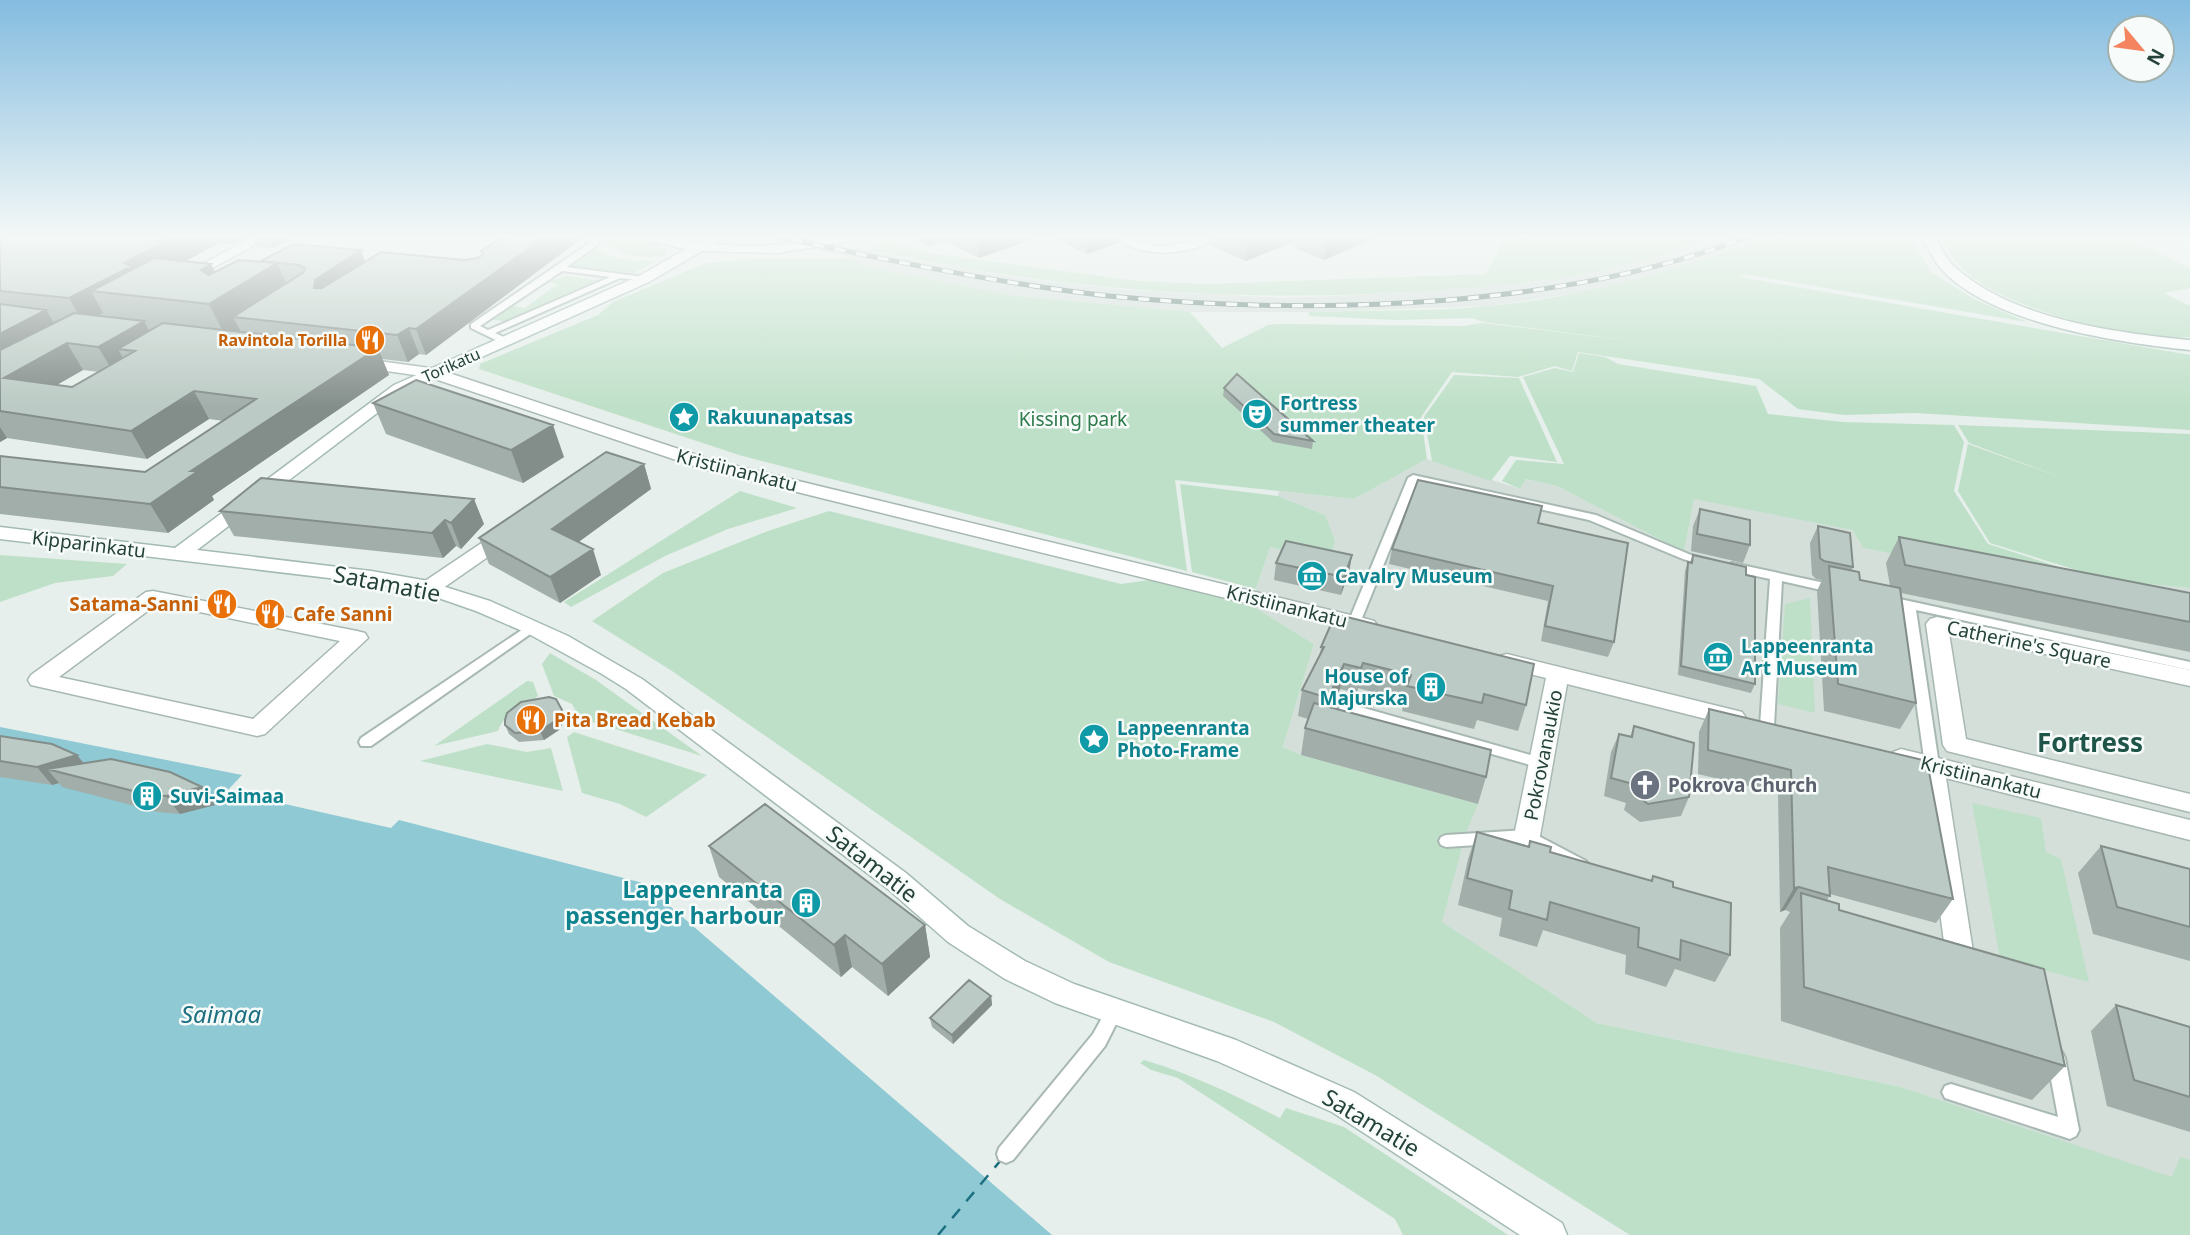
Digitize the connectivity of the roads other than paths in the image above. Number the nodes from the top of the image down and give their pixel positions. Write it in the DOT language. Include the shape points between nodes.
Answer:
graph roads {
  1 [pos="523,293"];
  2 [pos="580,293"];
  3 [pos="613,293"];
  4 [pos="1986,293"];
  5 [pos="488,332"];
  6 [pos="505,341"];
  7 [pos="2190,345"];
  8 [pos="339,361"];
  9 [pos="432,372"];
  10 [pos="640,444"];
  11 [pos="621,457"];
  12 [pos="523,523"];
  13 [pos="0,533"];
  14 [pos="178,555"];
  15 [pos="1776,576"];
  16 [pos="429,588"];
  17 [pos="1842,591"];
  18 [pos="1869,597"];
  19 [pos="1909,605"];
  20 [pos="1354,623"];
  21 [pos="531,627"];
  22 [pos="1393,633"];
  23 [pos="1482,655"];
  24 [pos="2190,666"];
  25 [pos="1558,674"];
  26 [pos="2190,678"];
  27 [pos="1346,708"];
  28 [pos="1767,726"];
  29 [pos="257,728"];
  30 [pos="1792,732"];
  31 [pos="366,742"];
  32 [pos="1881,753"];
  33 [pos="1541,763"];
  34 [pos="1932,765"];
  35 [pos="2190,803"];
  36 [pos="2190,830"];
  37 [pos="1527,836"];
  38 [pos="1446,841"];
  39 [pos="1602,873"];
  40 [pos="1962,972"];
  41 [pos="1114,1012"];
  42 [pos="2051,1035"];
  43 [pos="1951,1091"];
  44 [pos="1006,1154"];
  45 [pos="1550,1235"];
  1 -- 5 [label="lane" via="474,326"];
  2 -- 5 [label="lane"];
  3 -- 6 [label="street, Torikatu"];
  4 -- 7 [label="street" via="2023,310 2106,334"];
  5 -- 6 [label="lane"];
  6 -- 9 [label="street, Torikatu"];
  8 -- 9 [label="street, Kristiinankatu"];
  9 -- 10 [label="street, Kristiinankatu"];
  9 -- 14 [label="street, Torikatu" via="400,388"];
  10 -- 11 [label="street"];
  10 -- 20 [label="street, Kristiinankatu"];
  12 -- 16 [label="street"];
  13 -- 14 [label="street, Kipparinkatu"];
  14 -- 16 [label="street, Satamatie"];
  15 -- 17 [label="lane"];
  15 -- 20 [label="lane" via="1687,557 1592,517 1413,478"];
  15 -- 28 [label="lane"];
  16 -- 21 [label="street, Satamatie"];
  18 -- 19 [label="lane"];
  19 -- 24 [label="lane"];
  19 -- 34 [label="lane"];
  20 -- 22 [label="street, Kristiinankatu"];
  21 -- 31 [label="lane"];
  21 -- 41 [label="street, Satamatie" via="634,684 897,881 958,934 1015,970"];
  23 -- 25 [label="street"];
  25 -- 28 [label="street"];
  25 -- 33 [label="street, Pokrovanaukio"];
  26 -- 35 [label="street, Catherine's Square" via="1937,624 1955,745"];
  27 -- 33 [label="lane"];
  28 -- 30 [label="street"];
  29 -- 29 [label="street" via="357,638 153,597 39,680"];
  32 -- 34 [label="street, Kristiinankatu"];
  33 -- 37 [label="street, Pokrovanaukio"];
  34 -- 36 [label="street, Kristiinankatu"];
  34 -- 40 [label="street"];
  37 -- 38 [label="lane"];
  37 -- 39 [label="lane"];
  41 -- 44 [label="lane" via="1099,1040"];
  41 -- 45 [label="street, Satamatie" via="1225,1050 1343,1102"];
  42 -- 43 [label="lane" via="2070,1130"];
}
